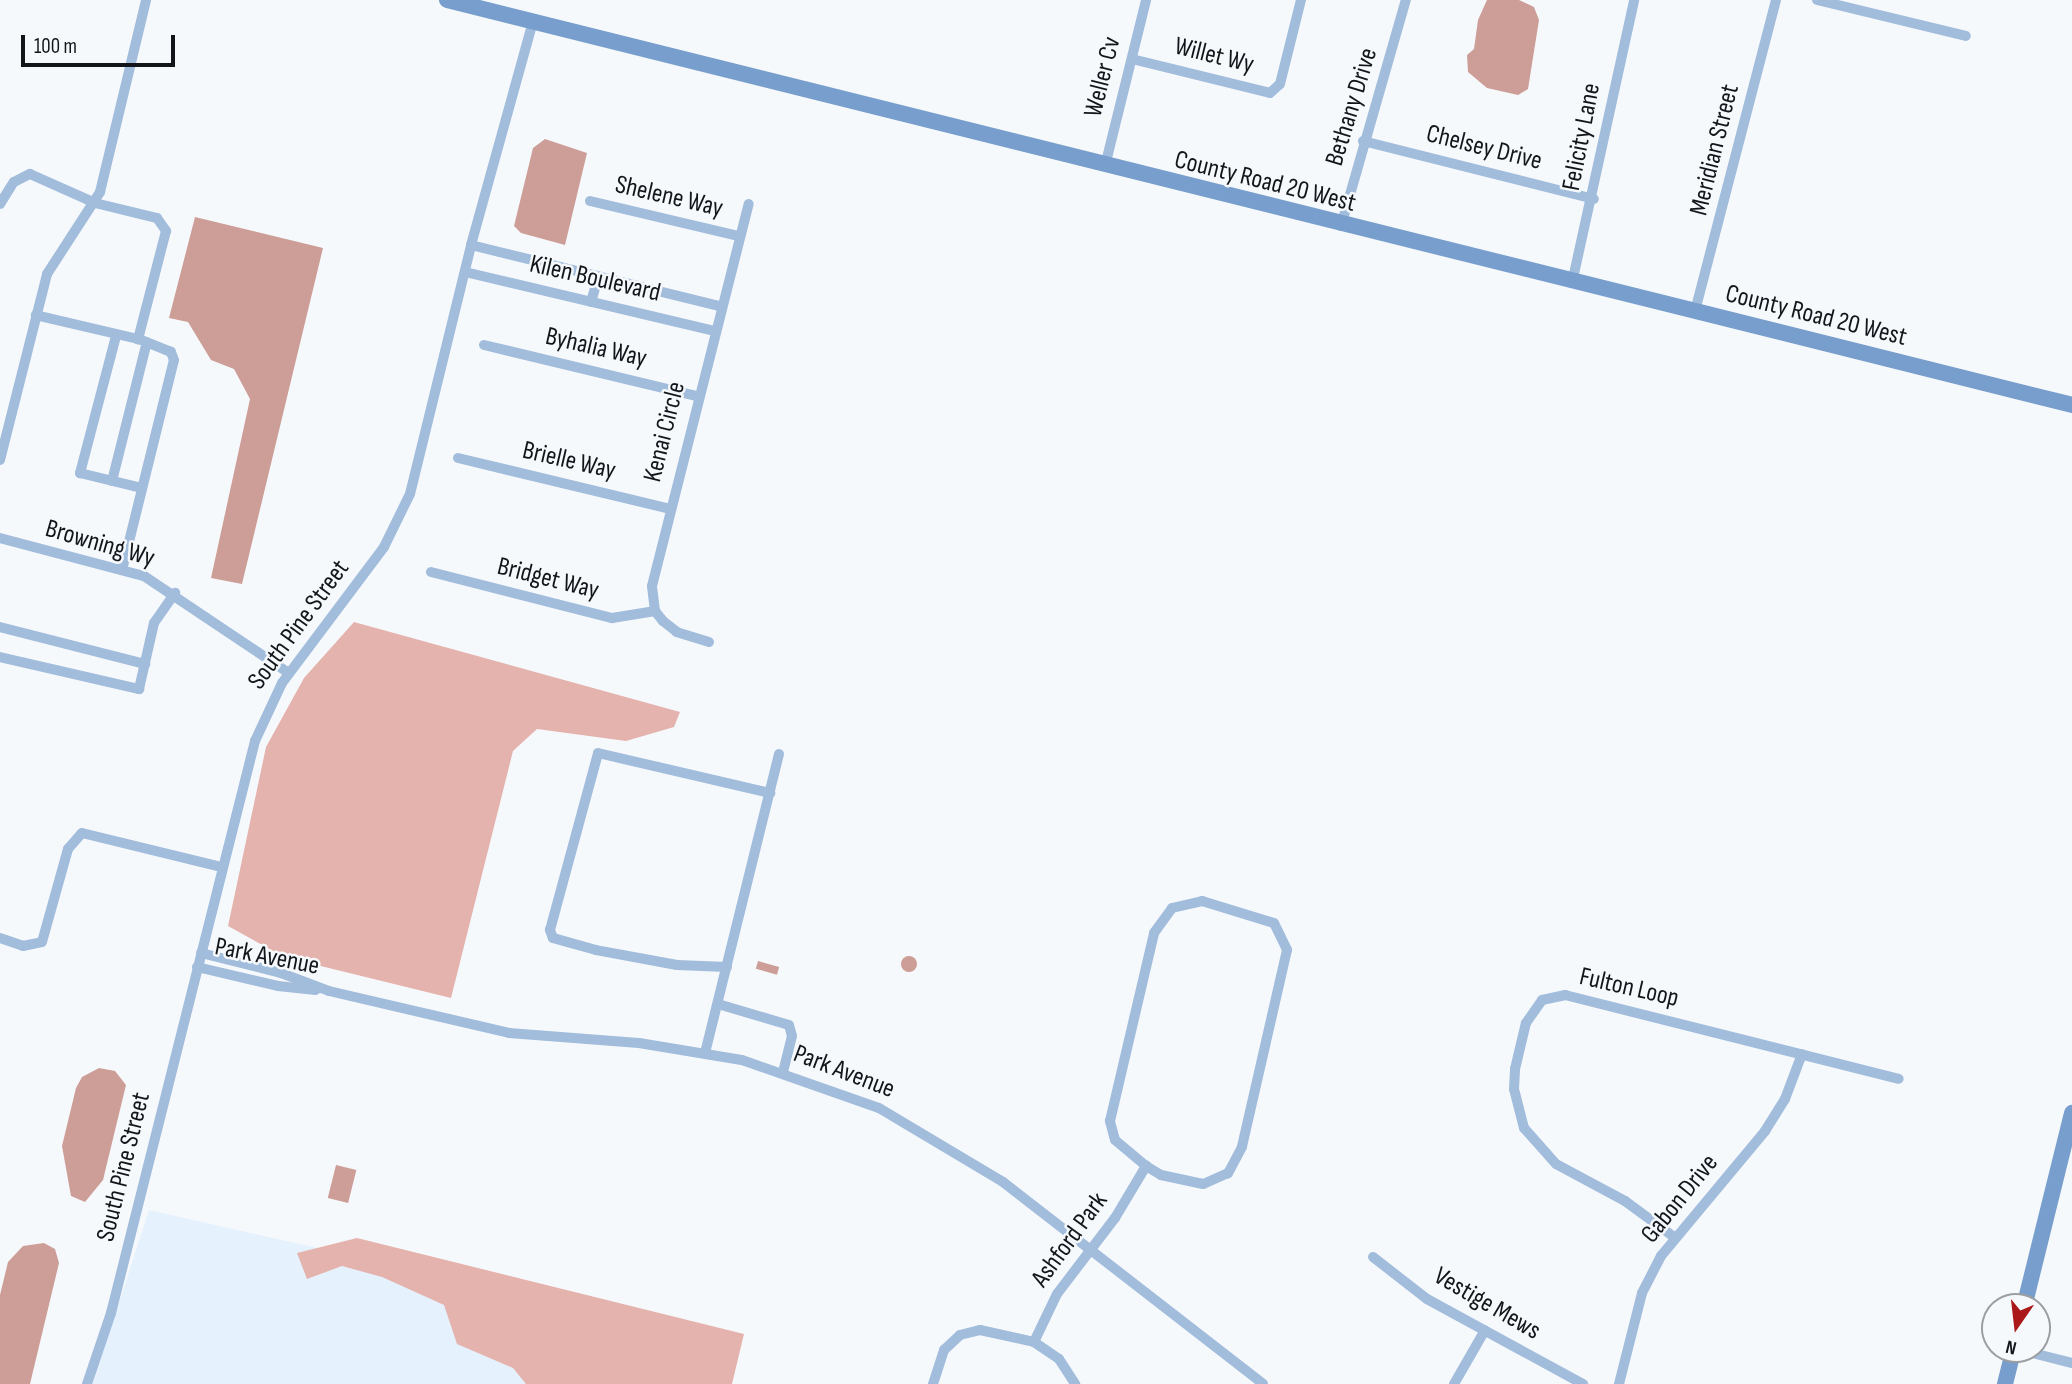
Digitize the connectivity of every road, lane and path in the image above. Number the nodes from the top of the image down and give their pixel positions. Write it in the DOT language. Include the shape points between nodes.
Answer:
graph roads {
  1 [pos="146,0"];
  2 [pos="447,0"];
  3 [pos="1146,0"];
  4 [pos="1301,0"];
  5 [pos="1406,0"];
  6 [pos="1634,0"];
  7 [pos="1776,0"];
  8 [pos="1817,0"];
  9 [pos="533,22"];
  10 [pos="1966,36"];
  11 [pos="1132,59"];
  12 [pos="1363,141"];
  13 [pos="1105,166"];
  14 [pos="1594,199"];
  15 [pos="590,201"];
  16 [pos="95,203"];
  17 [pos="0,204"];
  18 [pos="749,204"];
  19 [pos="1341,226"];
  20 [pos="737,236"];
  21 [pos="471,245"];
  22 [pos="465,272"];
  23 [pos="598,277"];
  24 [pos="1572,282"];
  25 [pos="591,302"];
  26 [pos="720,306"];
  27 [pos="1695,312"];
  28 [pos="36,315"];
  29 [pos="714,331"];
  30 [pos="116,336"];
  31 [pos="143,341"];
  32 [pos="484,345"];
  33 [pos="697,396"];
  34 [pos="2072,405"];
  35 [pos="458,458"];
  36 [pos="0,460"];
  37 [pos="112,481"];
  38 [pos="142,488"];
  39 [pos="670,509"];
  40 [pos="0,538"];
  41 [pos="122,570"];
  42 [pos="431,572"];
  43 [pos="174,593"];
  44 [pos="655,611"];
  45 [pos="0,627"];
  46 [pos="709,642"];
  47 [pos="0,656"];
  48 [pos="145,664"];
  49 [pos="289,673"];
  50 [pos="779,754"];
  51 [pos="769,793"];
  52 [pos="222,867"];
  53 [pos="0,938"];
  54 [pos="201,953"];
  55 [pos="197,967"];
  56 [pos="727,967"];
  57 [pos="329,991"];
  58 [pos="718,1004"];
  59 [pos="705,1053"];
  60 [pos="1802,1054"];
  61 [pos="783,1072"];
  62 [pos="1899,1079"];
  63 [pos="2072,1113"];
  64 [pos="1146,1166"];
  65 [pos="1674,1237"];
  66 [pos="1090,1250"];
  67 [pos="1373,1256"];
  68 [pos="2027,1293"];
  69 [pos="1485,1330"];
  70 [pos="1034,1342"];
  71 [pos="2051,1358"];
  72 [pos="2012,1363"];
  73 [pos="2072,1363"];
  74 [pos="87,1384"];
  75 [pos="933,1384"];
  76 [pos="1075,1384"];
  77 [pos="1263,1384"];
  78 [pos="1454,1384"];
  79 [pos="1583,1384"];
  80 [pos="1619,1384"];
  81 [pos="2005,1384"];
  1 -- 16 [label="street"];
  2 -- 9 [label="street, County Road 20 West"];
  3 -- 11 [label="street, Weller Cv"];
  4 -- 11 [label="street, Willet Wy" via="1280,84 1270,93"];
  5 -- 12 [label="street, Bethany Drive" via="1390,66"];
  6 -- 14 [label="street, Felicity Lane"];
  7 -- 27 [label="street, Meridian Street"];
  8 -- 10 [label="street"];
  9 -- 13 [label="street, County Road 20 West"];
  9 -- 21 [label="street, South Pine Street"];
  11 -- 13 [label="street, Weller Cv"];
  12 -- 14 [label="street, Chelsey Drive"];
  12 -- 19 [label="street, Bethany Drive"];
  13 -- 19 [label="street, County Road 20 West"];
  14 -- 24 [label="street, Felicity Lane"];
  15 -- 20 [label="street, Shelene Way"];
  16 -- 17 [label="street" via="30,174 14,182"];
  16 -- 28 [label="street" via="55,258"];
  16 -- 31 [label="street" via="157,219 166,231"];
  18 -- 20 [label="street, Kenai Circle"];
  19 -- 24 [label="street, County Road 20 West"];
  20 -- 26 [label="street, Kenai Circle"];
  21 -- 22 [label="street, South Pine Street"];
  21 -- 23 [label="street, Kilen Boulevard"];
  22 -- 25 [label="street, Kilen Boulevard"];
  22 -- 49 [label="street, South Pine Street" via="410,494 384,547"];
  23 -- 25 [label="street"];
  23 -- 26 [label="street, Kilen Boulevard"];
  24 -- 27 [label="street, County Road 20 West"];
  25 -- 29 [label="street, Kilen Boulevard"];
  26 -- 29 [label="street, Kenai Circle"];
  27 -- 34 [label="street, County Road 20 West"];
  28 -- 30 [label="street"];
  28 -- 36 [label="street"];
  29 -- 33 [label="street, Kenai Circle"];
  30 -- 31 [label="street"];
  30 -- 37 [label="street" via="80,473"];
  31 -- 37 [label="street"];
  31 -- 38 [label="street" via="171,352 174,360"];
  32 -- 33 [label="street, Byhalia Way"];
  33 -- 39 [label="street, Kenai Circle"];
  35 -- 39 [label="street, Brielle Way"];
  37 -- 38 [label="street"];
  38 -- 41 [label="street"];
  39 -- 44 [label="street, Kenai Circle" via="652,586"];
  40 -- 41 [label="street, Browning Wy"];
  41 -- 43 [label="street, Browning Wy"];
  42 -- 44 [label="street, Bridget Way" via="612,618"];
  43 -- 48 [label="street" via="154,623"];
  43 -- 49 [label="street, Browning Wy"];
  44 -- 46 [label="street" via="677,632"];
  45 -- 48 [label="street"];
  47 -- 48 [label="street" via="139,689"];
  49 -- 52 [label="street, South Pine Street" via="254,741"];
  50 -- 51 [label="street"];
  51 -- 56 [label="street"];
  51 -- 56 [label="street" via="598,753 550,930 553,938 596,950 677,965"];
  52 -- 53 [label="street" via="82,833 68,849 42,942 23,946"];
  52 -- 54 [label="street, South Pine Street"];
  54 -- 55 [label="street, South Pine Street"];
  54 -- 57 [label="street, Park Avenue" via="281,973"];
  55 -- 57 [label="street, Park Avenue" via="278,986"];
  55 -- 74 [label="street, South Pine Street" via="111,1314"];
  56 -- 58 [label="street"];
  57 -- 59 [label="street, Park Avenue" via="509,1033"];
  58 -- 59 [label="street"];
  58 -- 61 [label="street" via="789,1025 792,1036"];
  59 -- 61 [label="street, Park Avenue"];
  60 -- 62 [label="street, Fulton Loop"];
  60 -- 65 [label="street, Gabon Drive" via="1785,1099 1765,1131"];
  60 -- 65 [label="street, Fulton Loop" via="1565,995 1542,1000 1532,1009 1515,1069 1514,1089 1524,1128 1556,1164 1625,1201"];
  61 -- 66 [label="street, Park Avenue" via="879,1108 927,1134 1003,1182"];
  63 -- 68 [label="street"];
  64 -- 64 [label="street" via="1115,1140 1111,1108 1154,933 1170,903 1202,901 1256,914 1285,932 1286,966 1235,1164 1219,1184 1188,1183"];
  64 -- 66 [label="street, Ashford Park"];
  65 -- 80 [label="street, Gabon Drive" via="1642,1293"];
  66 -- 70 [label="street, Ashford Park" via="1057,1294"];
  66 -- 77 [label="street, Park Avenue"];
  67 -- 69 [label="street, Vestige Mews" via="1427,1299"];
  69 -- 78 [label="street"];
  69 -- 79 [label="street, Vestige Mews"];
  70 -- 75 [label="street" via="996,1331 969,1331 944,1350"];
  70 -- 76 [label="street" via="1059,1359"];
  71 -- 73 [label="street"];
  72 -- 81 [label="street"];
}
